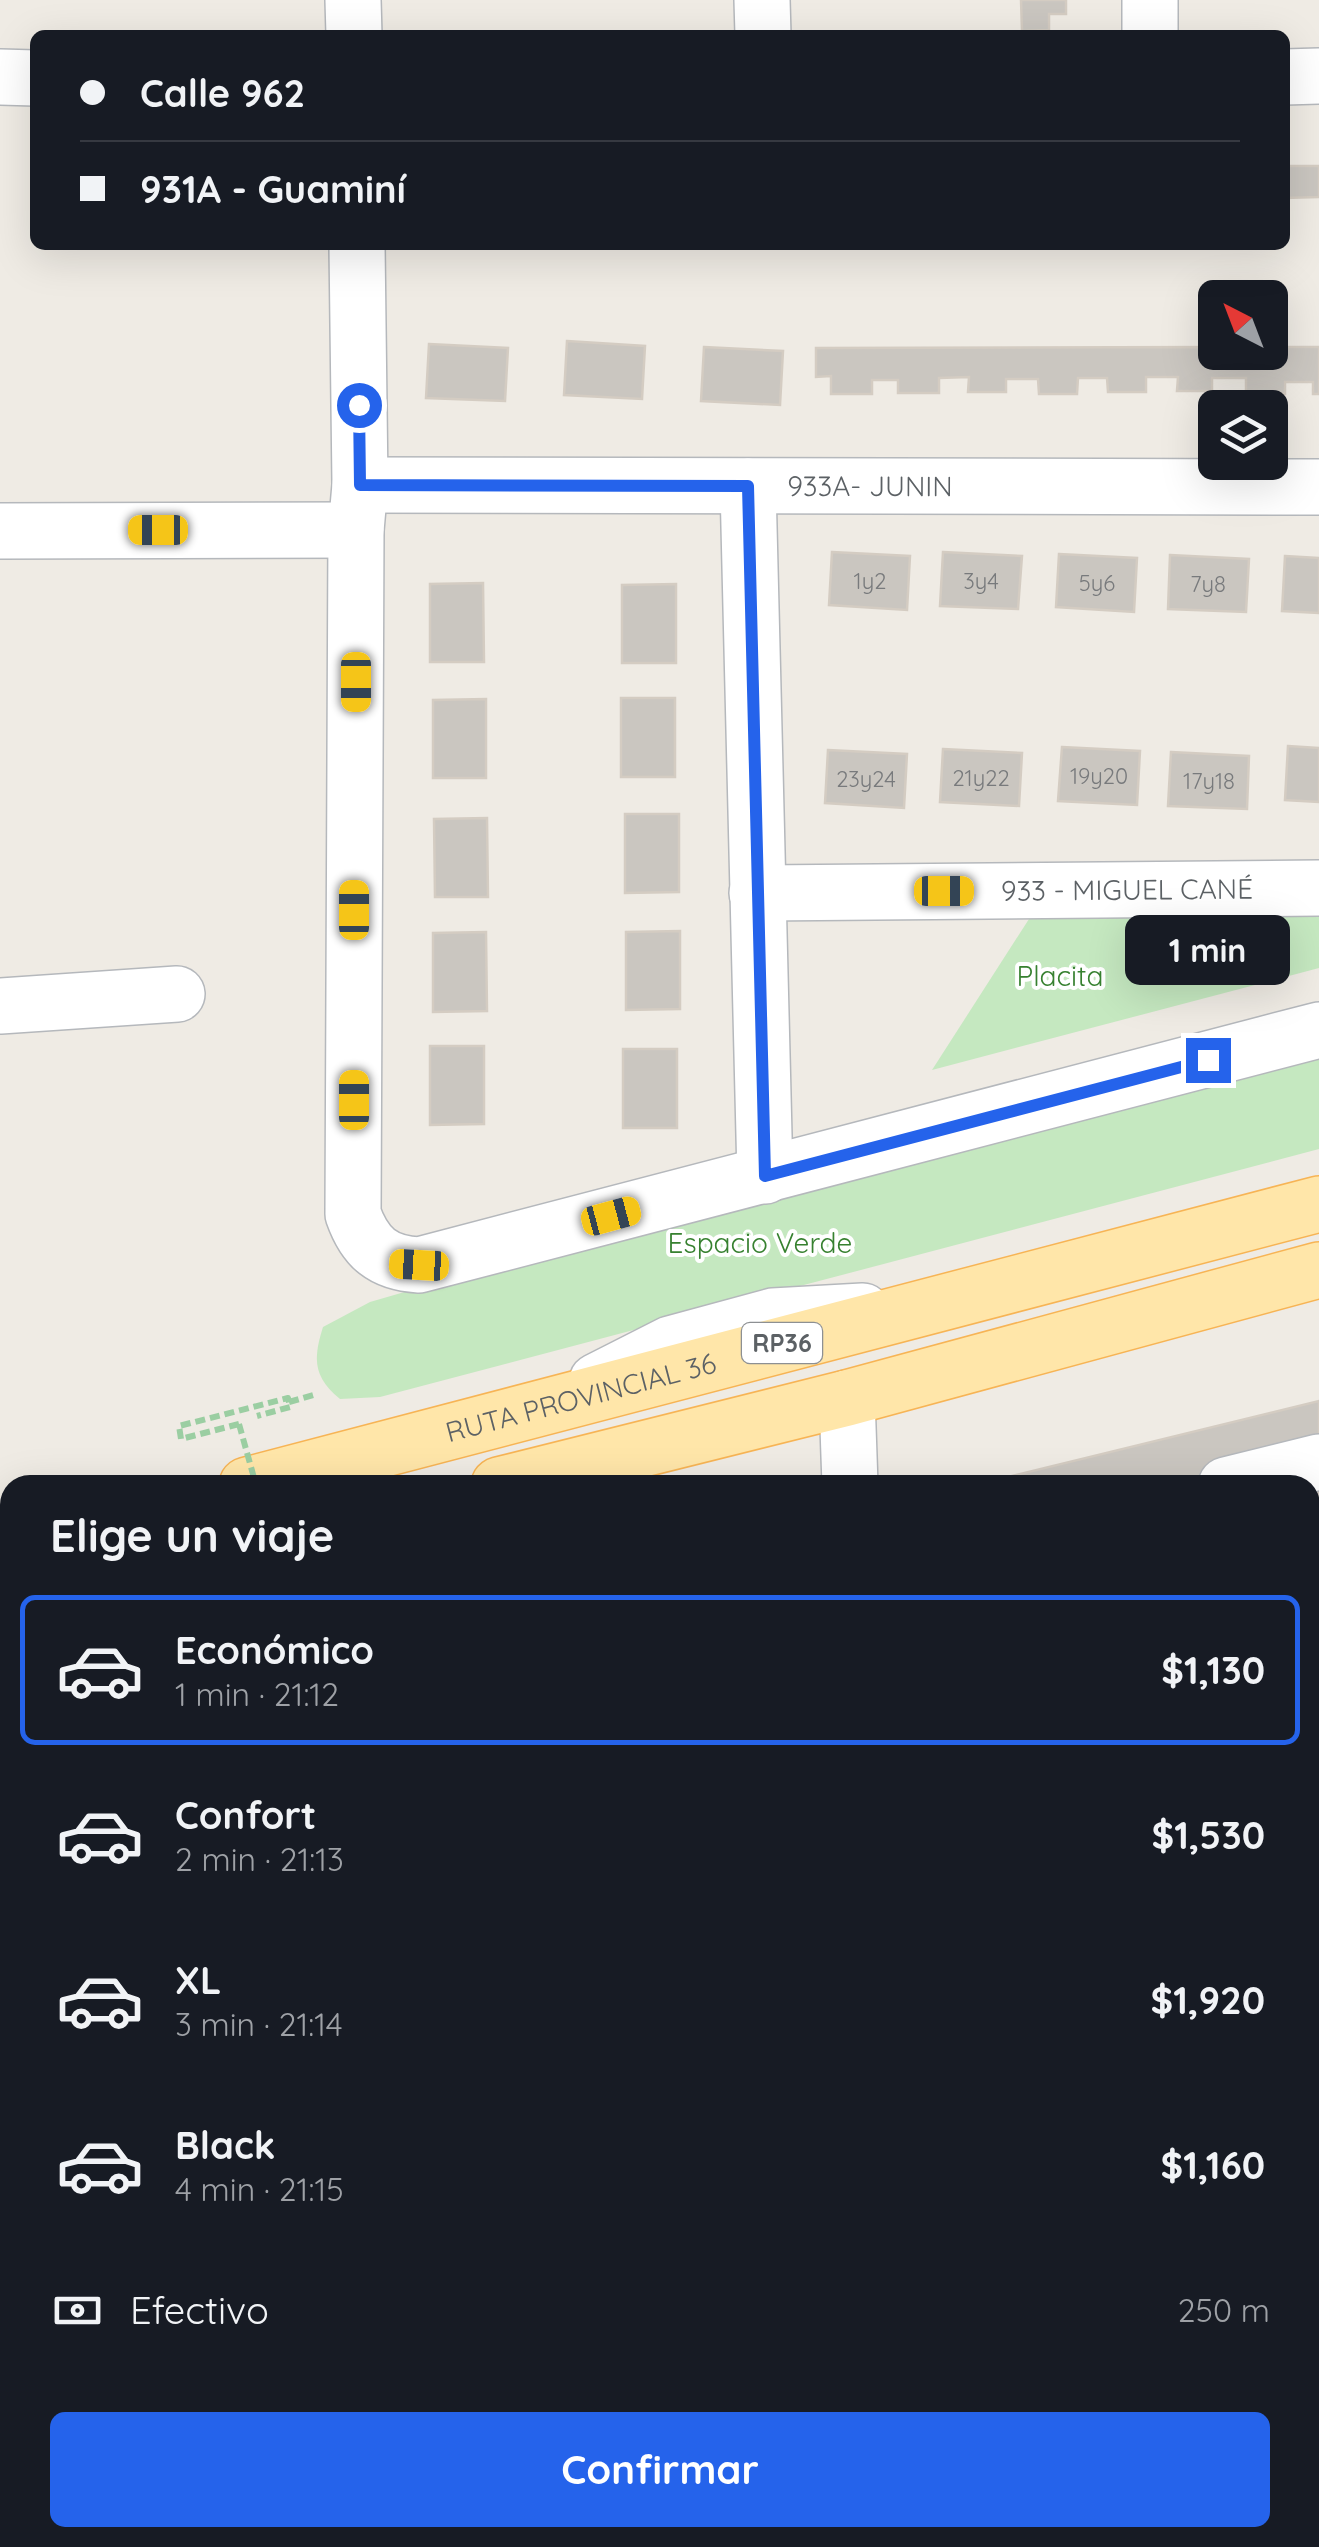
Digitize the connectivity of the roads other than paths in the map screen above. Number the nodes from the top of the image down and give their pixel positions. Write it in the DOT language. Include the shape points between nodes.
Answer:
graph roads {
  1 [pos="353,0"];
  2 [pos="762,0"];
  3 [pos="1150,0"];
  4 [pos="354,30"];
  5 [pos="763,30"];
  6 [pos="1150,30"];
  7 [pos="1319,76"];
  8 [pos="1290,77"];
  9 [pos="0,78"];
  10 [pos="30,78"];
  11 [pos="357,250"];
  12 [pos="748,486"];
  13 [pos="1319,487"];
  14 [pos="358,507"];
  15 [pos="0,531"];
  16 [pos="1319,888"];
  17 [pos="757,892"];
  18 [pos="178,994"];
  19 [pos="0,1006"];
  20 [pos="1319,1030"];
  21 [pos="765,1176"];
  22 [pos="1319,1204"];
  23 [pos="1319,1270"];
  24 [pos="847,1398"];
  25 [pos="1319,1462"];
  26 [pos="284,1475"];
  27 [pos="539,1475"];
  28 [pos="850,1475"];
  29 [pos="1266,1475"];
  1 -- 4 [label="street"];
  2 -- 5 [label="street"];
  3 -- 6 [label="street"];
  7 -- 8 [label="street"];
  9 -- 10 [label="street"];
  11 -- 14 [label="street"];
  12 -- 13 [label="street, 933A- JUNIN"];
  12 -- 14 [label="street, 933A- JUNIN"];
  12 -- 17 [label="street"];
  14 -- 15 [label="street, 933A- JUNIN"];
  14 -- 21 [label="street" via="353,1214 362,1237 394,1264 419,1265"];
  16 -- 17 [label="street, 933 - MIGUEL CANÉ"];
  17 -- 21 [label="street"];
  18 -- 19 [label="street"];
  20 -- 21 [label="street"];
  22 -- 26 [label="main road, RUTA PROVINCIAL 36 / RP36"];
  23 -- 24 [label="main road, RP36"];
  24 -- 27 [label="main road, RP36"];
  24 -- 28 [label="street"];
  25 -- 29 [label="street"];
}
